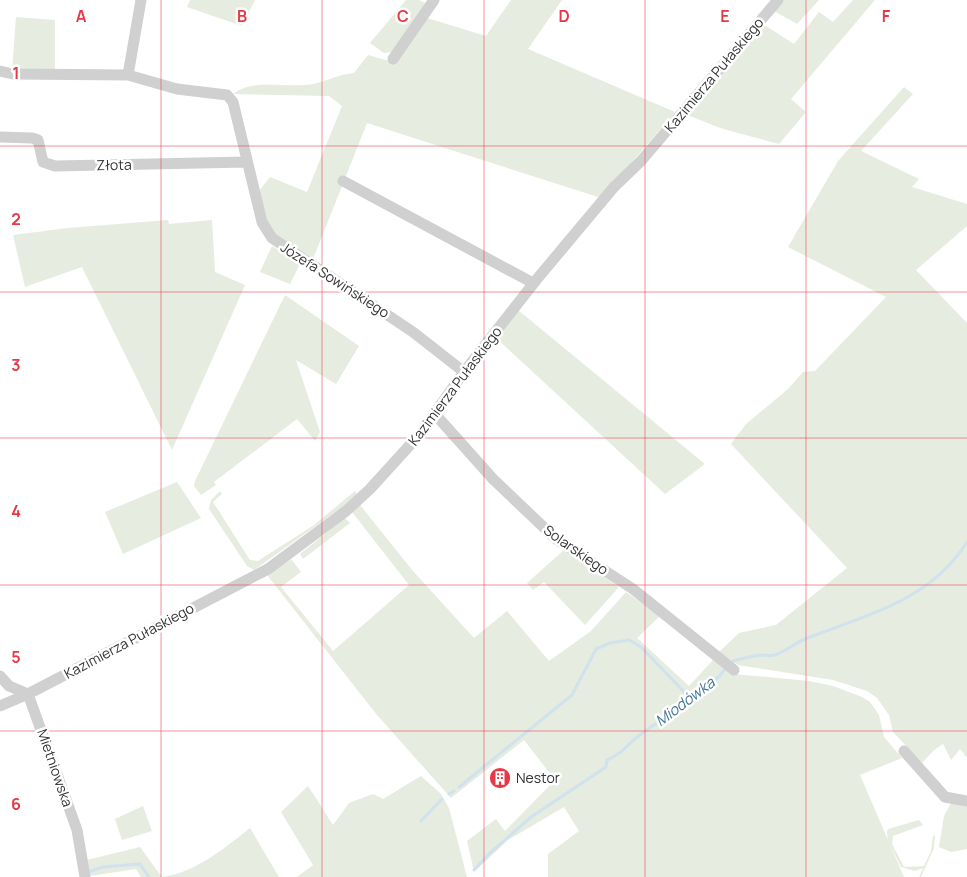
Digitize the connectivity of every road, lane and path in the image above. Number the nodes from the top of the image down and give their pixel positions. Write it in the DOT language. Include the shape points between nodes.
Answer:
graph roads {
  1 [pos="141,0"];
  2 [pos="434,0"];
  3 [pos="778,0"];
  4 [pos="393,59"];
  5 [pos="0,71"];
  6 [pos="128,75"];
  7 [pos="0,137"];
  8 [pos="247,162"];
  9 [pos="342,181"];
  10 [pos="533,283"];
  11 [pos="464,372"];
  12 [pos="434,413"];
  13 [pos="734,670"];
  14 [pos="0,676"];
  15 [pos="28,694"];
  16 [pos="0,706"];
  17 [pos="904,751"];
  18 [pos="967,801"];
  19 [pos="85,877"];
  1 -- 6 [label="street"];
  2 -- 4 [label="street"];
  3 -- 10 [label="street, Kazimierza Pułaskiego"];
  5 -- 6 [label="street, Józefa Sowińskiego" via="13,74"];
  6 -- 8 [label="street, Józefa Sowińskiego" via="178,89 227,95 233,102"];
  7 -- 8 [label="street, Złota" via="38,140 43,162 55,166"];
  8 -- 11 [label="street, Józefa Sowińskiego" via="264,227 272,238 413,332"];
  9 -- 10 [label="street"];
  10 -- 11 [label="street, Kazimierza Pułaskiego"];
  11 -- 12 [label="street, Kazimierza Pułaskiego"];
  12 -- 13 [label="street, Solarskiego" via="493,479 556,538 633,589"];
  12 -- 15 [label="street, Kazimierza Pułaskiego" via="420,434 370,489 268,569"];
  14 -- 15 [label="street" via="9,686"];
  15 -- 16 [label="street, Kazimierza Pułaskiego"];
  15 -- 19 [label="street, Mietniowska" via="77,830"];
  17 -- 18 [label="street" via="945,797"];
}
